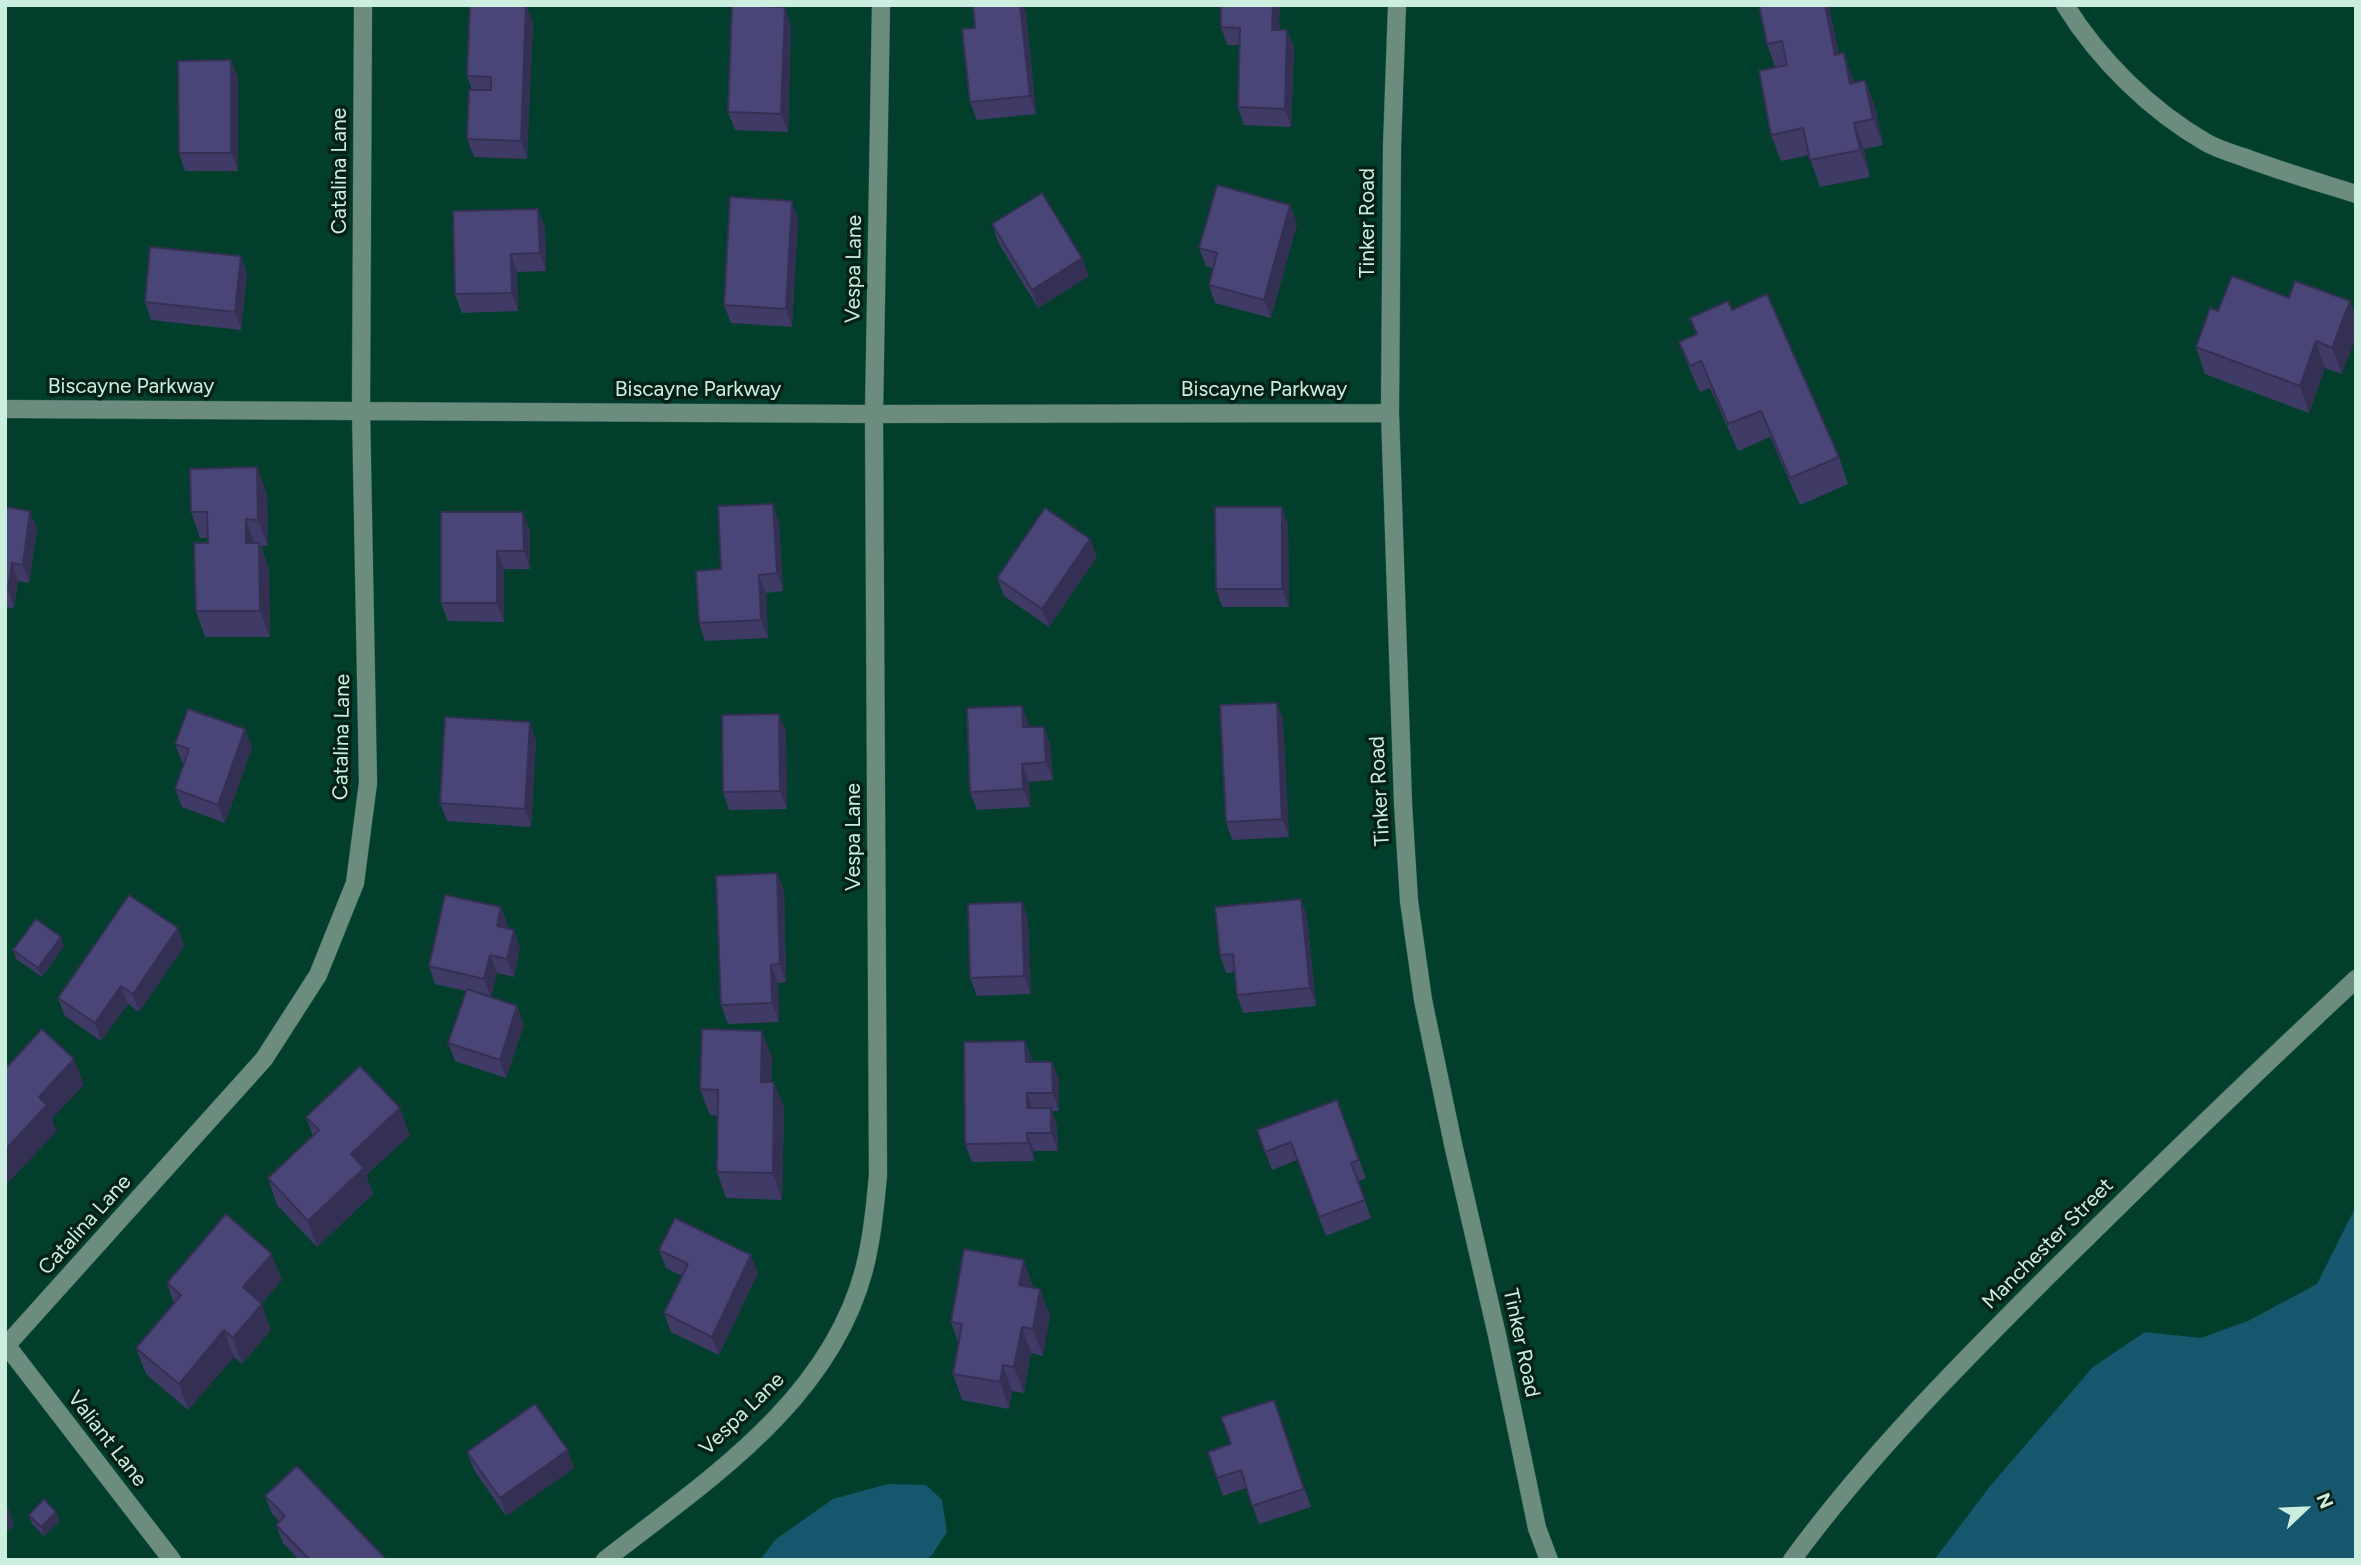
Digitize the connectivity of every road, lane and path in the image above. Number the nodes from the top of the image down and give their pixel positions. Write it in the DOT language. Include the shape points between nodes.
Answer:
graph roads {
  1 [pos="363,5"];
  2 [pos="881,5"];
  3 [pos="1397,5"];
  4 [pos="2065,5"];
  5 [pos="2356,194"];
  6 [pos="5,409"];
  7 [pos="361,410"];
  8 [pos="1390,413"];
  9 [pos="874,414"];
  10 [pos="2356,979"];
  11 [pos="6,1347"];
  12 [pos="172,1560"];
  13 [pos="605,1560"];
  14 [pos="1549,1560"];
  15 [pos="1792,1560"];
  1 -- 7 [label="street, Catalina Lane"];
  2 -- 9 [label="street, Vespa Lane"];
  3 -- 8 [label="street, Tinker Road"];
  4 -- 5 [label="street" via="2105,58 2142,95 2209,145"];
  6 -- 7 [label="street, Biscayne Parkway"];
  7 -- 9 [label="street, Biscayne Parkway"];
  7 -- 11 [label="street, Catalina Lane" via="368,783 355,883 318,975 264,1059"];
  8 -- 9 [label="street, Biscayne Parkway"];
  8 -- 14 [label="street, Tinker Road" via="1409,901 1423,1000 1450,1131 1537,1528"];
  9 -- 13 [label="street, Vespa Lane" via="878,1175 874,1224 863,1272 846,1319 792,1402 737,1455"];
  10 -- 15 [label="street, Manchester Street" via="2207,1118 1997,1327 1862,1472"];
  11 -- 12 [label="street, Valiant Lane"];
}
